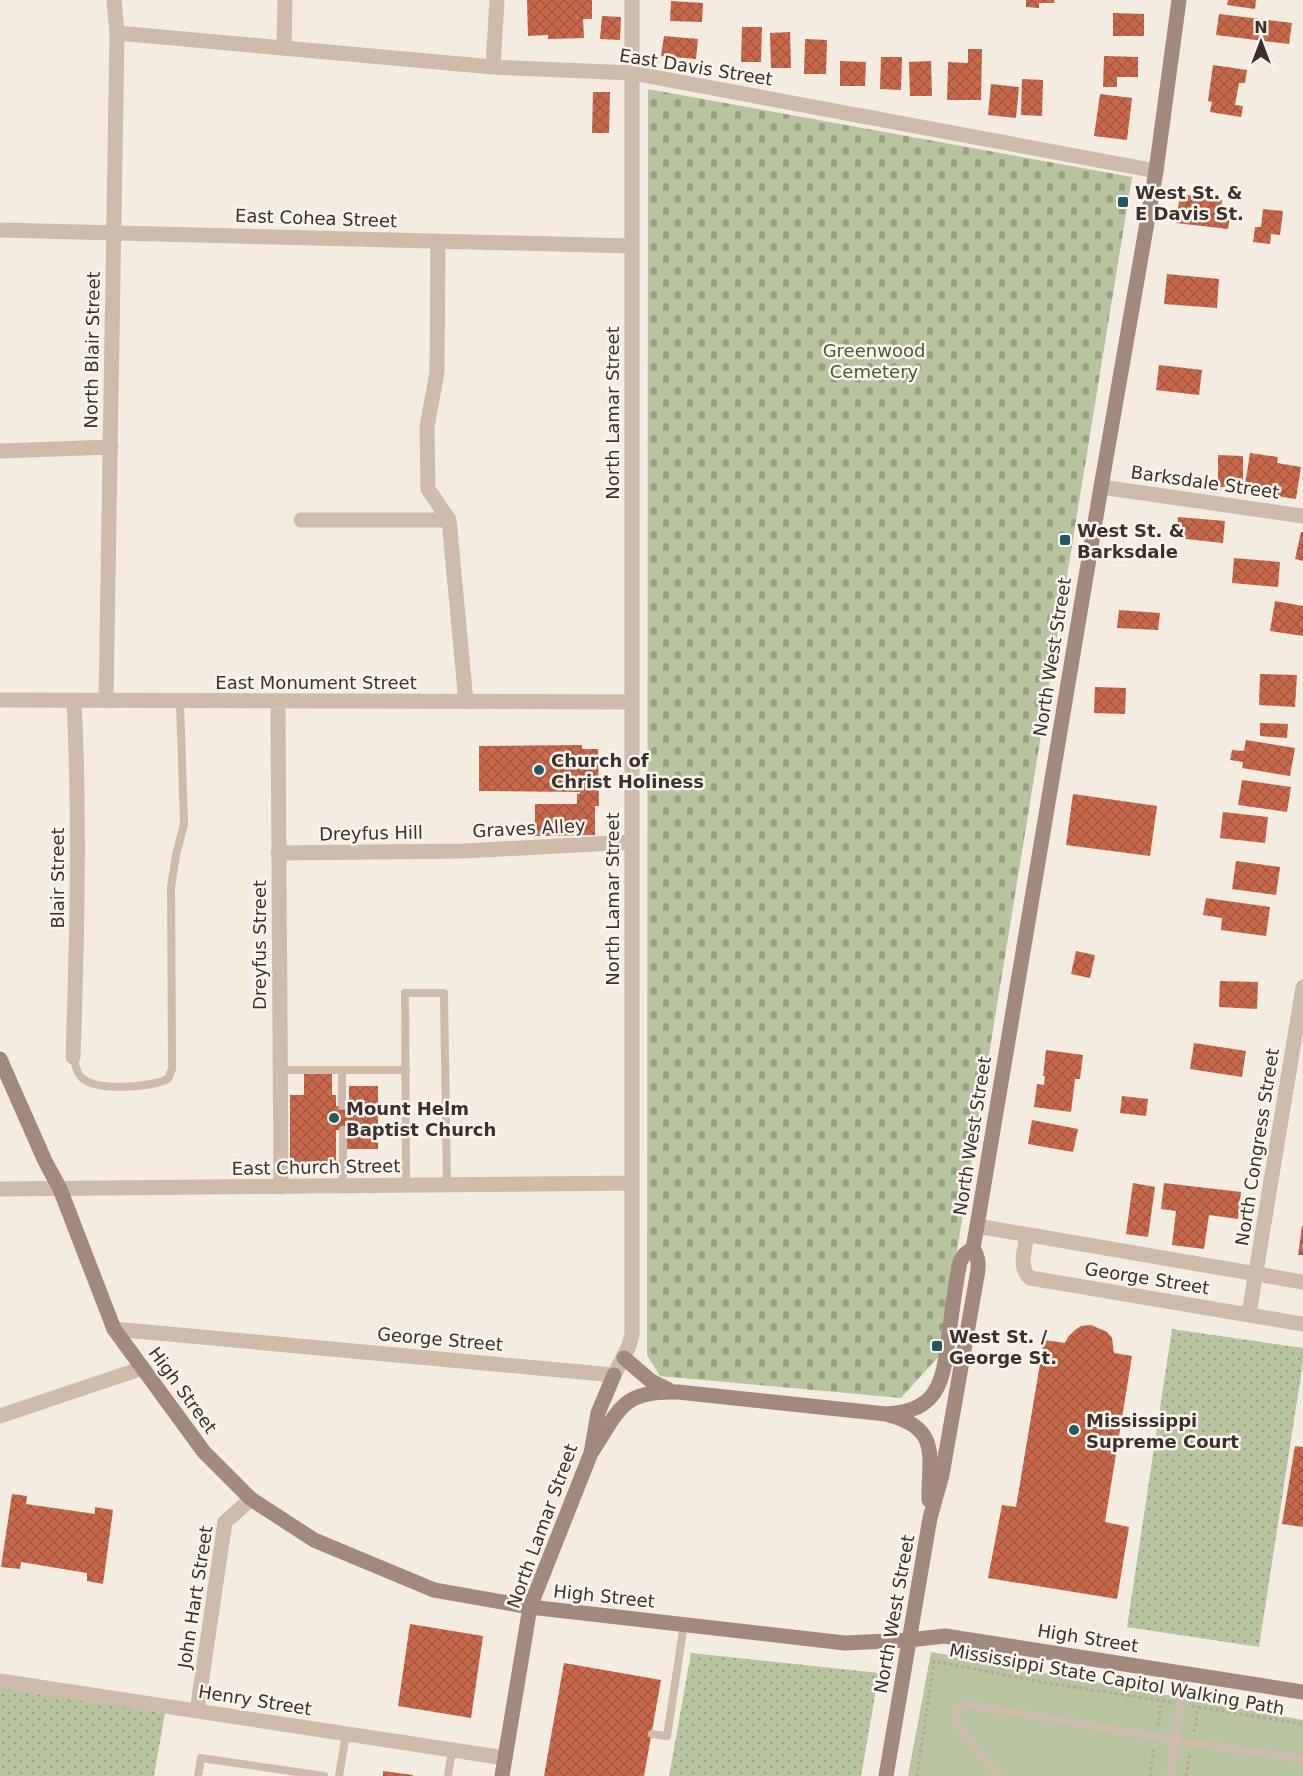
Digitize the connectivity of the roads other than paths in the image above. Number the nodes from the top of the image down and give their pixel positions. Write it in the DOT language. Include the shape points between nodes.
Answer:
graph roads {
  1 [pos="114,0"];
  2 [pos="285,0"];
  3 [pos="497,0"];
  4 [pos="632,0"];
  5 [pos="1179,0"];
  6 [pos="117,33"];
  7 [pos="284,47"];
  8 [pos="493,67"];
  9 [pos="632,73"];
  10 [pos="1156,171"];
  11 [pos="0,230"];
  12 [pos="113,231"];
  13 [pos="438,241"];
  14 [pos="632,246"];
  15 [pos="111,447"];
  16 [pos="0,451"];
  17 [pos="1101,487"];
  18 [pos="1303,516"];
  19 [pos="301,520"];
  20 [pos="449,520"];
  21 [pos="0,700"];
  22 [pos="74,700"];
  23 [pos="106,700"];
  24 [pos="180,701"];
  25 [pos="278,702"];
  26 [pos="466,702"];
  27 [pos="632,702"];
  28 [pos="632,842"];
  29 [pos="464,851"];
  30 [pos="278,853"];
  31 [pos="1303,987"];
  32 [pos="73,1057"];
  33 [pos="0,1059"];
  34 [pos="279,1070"];
  35 [pos="342,1070"];
  36 [pos="406,1070"];
  37 [pos="342,1106"];
  38 [pos="343,1130"];
  39 [pos="632,1183"];
  40 [pos="447,1185"];
  41 [pos="343,1186"];
  42 [pos="406,1186"];
  43 [pos="281,1187"];
  44 [pos="0,1189"];
  45 [pos="60,1189"];
  46 [pos="977,1226"];
  47 [pos="1027,1235"];
  48 [pos="973,1248"];
  49 [pos="1256,1274"];
  50 [pos="1303,1282"];
  51 [pos="1249,1314"];
  52 [pos="1303,1323"];
  53 [pos="114,1329"];
  54 [pos="624,1358"];
  55 [pos="143,1368"];
  56 [pos="614,1375"];
  57 [pos="678,1392"];
  58 [pos="885,1414"];
  59 [pos="0,1416"];
  60 [pos="591,1454"];
  61 [pos="251,1499"];
  62 [pos="930,1518"];
  63 [pos="530,1607"];
  64 [pos="684,1624"];
  65 [pos="909,1640"];
  66 [pos="1185,1674"];
  67 [pos="0,1681"];
  68 [pos="1303,1692"];
  69 [pos="197,1711"];
  70 [pos="346,1734"];
  71 [pos="652,1734"];
  72 [pos="1175,1740"];
  73 [pos="452,1750"];
  74 [pos="505,1758"];
  75 [pos="1303,1759"];
  76 [pos="198,1776"];
  77 [pos="324,1776"];
  78 [pos="339,1776"];
  79 [pos="448,1776"];
  80 [pos="502,1776"];
  81 [pos="886,1776"];
  82 [pos="999,1776"];
  83 [pos="1170,1776"];
  1 -- 6 [label="street, North Blair Street"];
  2 -- 7 [label="street"];
  3 -- 8 [label="street"];
  4 -- 9 [label="street, North Lamar Street"];
  5 -- 10 [label="street, North West Street"];
  6 -- 7 [label="street, East Davis Street"];
  6 -- 12 [label="street, North Blair Street"];
  7 -- 8 [label="street, East Davis Street"];
  8 -- 9 [label="street, East Davis Street"];
  9 -- 10 [label="street, East Davis Street"];
  9 -- 14 [label="street, North Lamar Street"];
  10 -- 17 [label="street, North West Street"];
  11 -- 12 [label="street, East Cohea Street"];
  12 -- 13 [label="street, East Cohea Street"];
  12 -- 15 [label="street, North Blair Street"];
  13 -- 14 [label="street, East Cohea Street"];
  13 -- 20 [label="street" via="437,372 427,427 428,489"];
  14 -- 27 [label="street, North Lamar Street"];
  15 -- 16 [label="street"];
  15 -- 23 [label="street, North Blair Street"];
  17 -- 18 [label="street, Barksdale Street"];
  17 -- 46 [label="street, North West Street"];
  19 -- 20 [label="street"];
  20 -- 26 [label="street"];
  21 -- 22 [label="street, East Monument Street"];
  22 -- 23 [label="street, East Monument Street"];
  22 -- 32 [label="street, Blair Street" via="77,779"];
  23 -- 24 [label="street, East Monument Street"];
  24 -- 25 [label="street, East Monument Street"];
  24 -- 32 [label="lane" via="184,824 171,887 172,1068 168,1079 158,1083 92,1085 80,1077"];
  25 -- 26 [label="street, East Monument Street"];
  25 -- 30 [label="street, Dreyfus Street"];
  26 -- 27 [label="street, East Monument Street"];
  27 -- 28 [label="street, North Lamar Street"];
  28 -- 29 [label="street, Graves Alley"];
  28 -- 39 [label="street, North Lamar Street"];
  29 -- 30 [label="street, Dreyfus Hill"];
  30 -- 34 [label="street, Dreyfus Street"];
  31 -- 49 [label="street, North Congress Street"];
  33 -- 45 [label="street, High Street"];
  34 -- 35 [label="lane"];
  34 -- 43 [label="street, Dreyfus Street"];
  35 -- 36 [label="lane"];
  35 -- 37 [label="lane"];
  36 -- 40 [label="lane" via="405,993 444,993"];
  36 -- 42 [label="lane"];
  38 -- 41 [label="lane"];
  39 -- 40 [label="street, East Church Street"];
  39 -- 54 [label="street, North Lamar Street" via="632,1335"];
  40 -- 42 [label="street, East Church Street"];
  41 -- 42 [label="street, East Church Street"];
  41 -- 43 [label="street, East Church Street"];
  43 -- 45 [label="street, East Church Street"];
  44 -- 45 [label="street, East Church Street"];
  45 -- 53 [label="street, High Street"];
  46 -- 47 [label="street, George Street"];
  46 -- 48 [label="street, North West Street"];
  47 -- 49 [label="street, George Street"];
  47 -- 51 [label="street, George Street" via="1023,1264 1030,1278"];
  48 -- 58 [label="street, North West Street" via="960,1262 941,1381 920,1406"];
  48 -- 62 [label="street, North West Street" via="979,1263 977,1276 942,1475"];
  49 -- 50 [label="street, George Street"];
  49 -- 51 [label="street, North Congress Street"];
  51 -- 52 [label="street, George Street"];
  53 -- 55 [label="street, High Street"];
  53 -- 56 [label="street, George Street"];
  54 -- 56 [label="street, North Lamar Street"];
  54 -- 57 [label="street" via="651,1381"];
  55 -- 59 [label="street"];
  55 -- 61 [label="street, High Street" via="204,1452"];
  56 -- 60 [label="street, North Lamar Street" via="598,1413"];
  57 -- 58 [label="street"];
  57 -- 60 [label="street" via="633,1397 617,1413"];
  58 -- 62 [label="street" via="911,1424 925,1436 930,1458"];
  60 -- 63 [label="street, North Lamar Street"];
  61 -- 63 [label="street, High Street" via="314,1540 414,1582 435,1590"];
  61 -- 69 [label="street, John Hart Street" via="225,1522"];
  62 -- 65 [label="street, North West Street"];
  63 -- 64 [label="street, High Street"];
  63 -- 74 [label="street, North Lamar Street"];
  64 -- 65 [label="street, High Street" via="845,1643"];
  64 -- 71 [label="lane" via="668,1736"];
  65 -- 66 [label="street, High Street" via="945,1636"];
  65 -- 81 [label="street, North West Street"];
  66 -- 68 [label="street, High Street"];
  66 -- 72 [label="lane"];
  67 -- 69 [label="street, Henry Street"];
  69 -- 70 [label="street, Henry Street"];
  70 -- 73 [label="street, Henry Street"];
  70 -- 78 [label="lane"];
  72 -- 75 [label="lane"];
  72 -- 82 [label="lane" via="966,1704 957,1709 956,1724"];
  72 -- 83 [label="lane"];
  73 -- 74 [label="street, Henry Street"];
  73 -- 79 [label="lane"];
  74 -- 80 [label="street, North Lamar Street"];
  76 -- 77 [label="lane" via="201,1758"];
}
